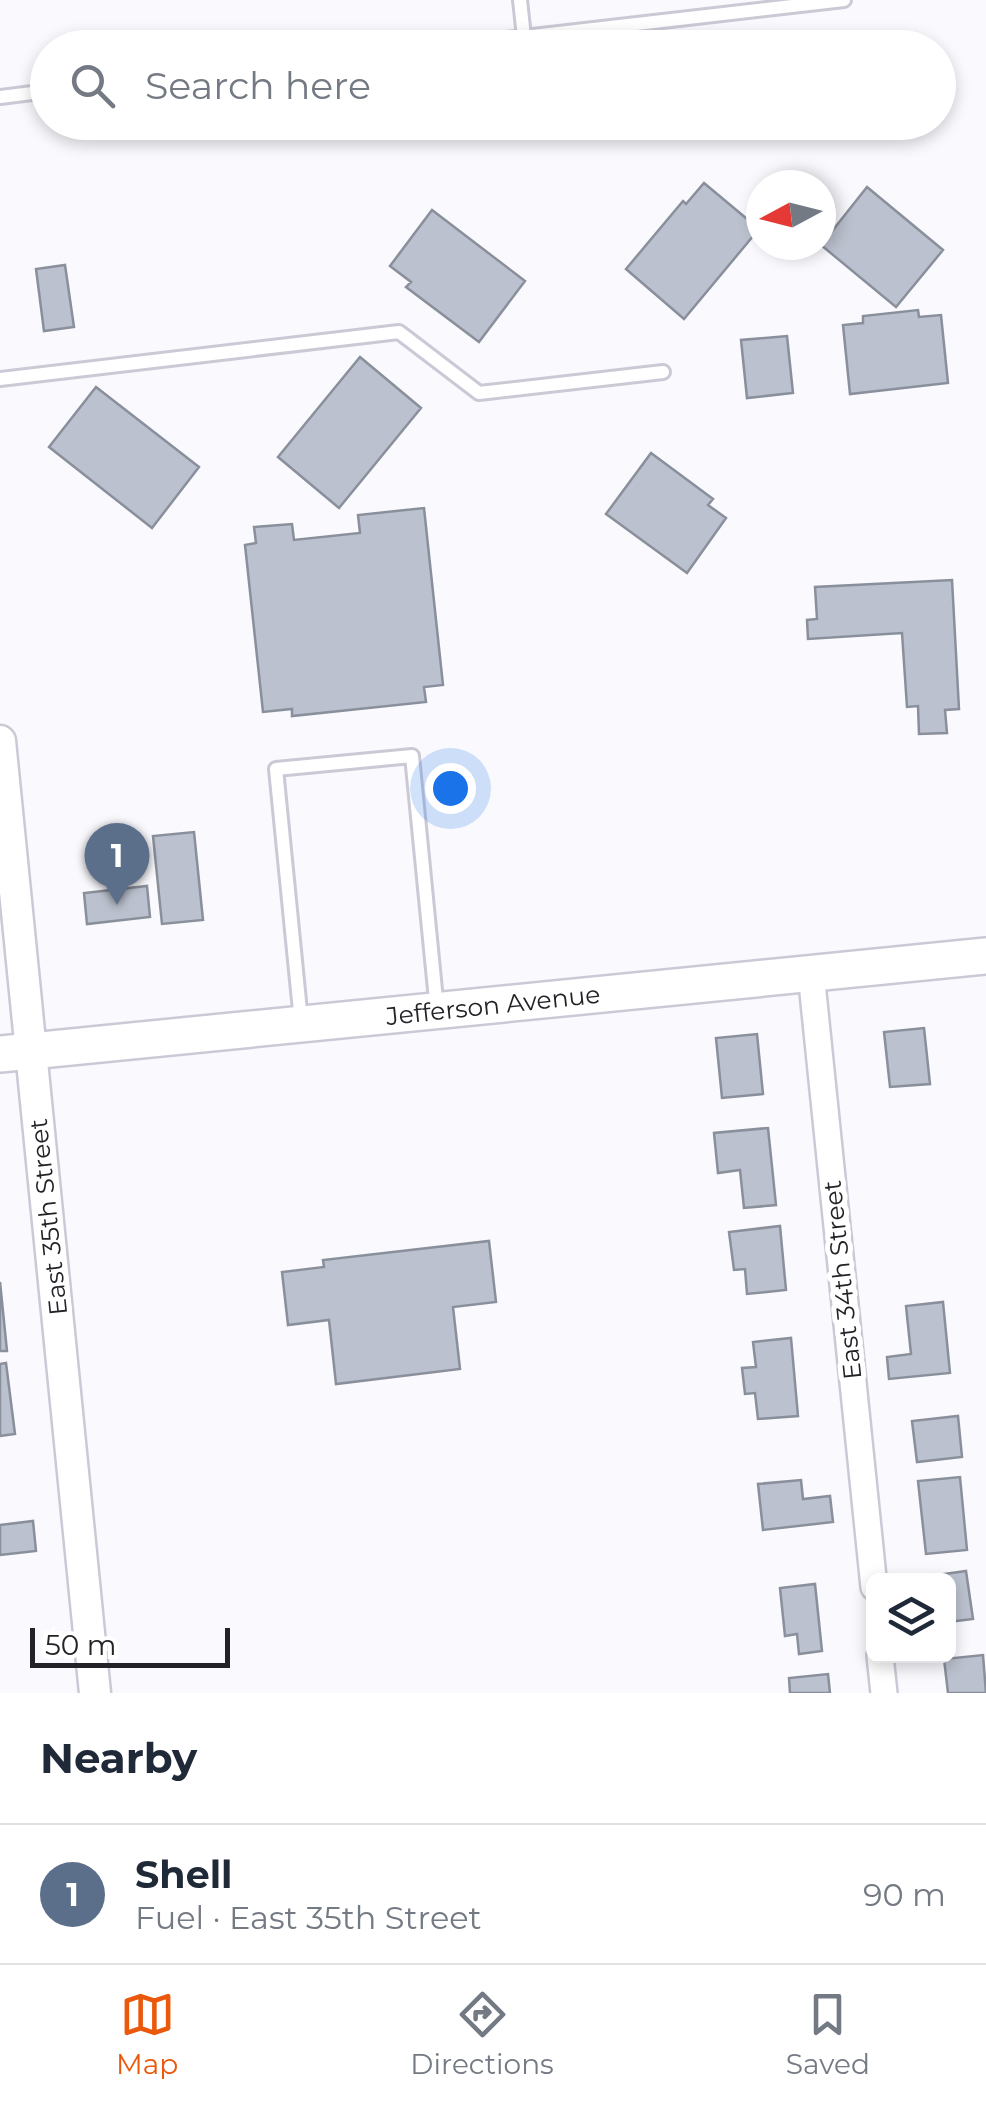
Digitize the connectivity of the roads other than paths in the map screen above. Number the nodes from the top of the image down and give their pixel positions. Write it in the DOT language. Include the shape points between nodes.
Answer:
graph roads {
  1 [pos="520,0"];
  2 [pos="844,0"];
  3 [pos="523,30"];
  4 [pos="585,30"];
  5 [pos="30,94"];
  6 [pos="0,98"];
  7 [pos="662,372"];
  8 [pos="0,379"];
  9 [pos="0,741"];
  10 [pos="6,854"];
  11 [pos="986,956"];
  12 [pos="811,973"];
  13 [pos="437,1010"];
  14 [pos="301,1024"];
  15 [pos="16,1052"];
  16 [pos="872,1573"];
  17 [pos="881,1663"];
  18 [pos="96,1693"];
  19 [pos="884,1693"];
  1 -- 3 [label="lane"];
  2 -- 4 [label="lane"];
  5 -- 6 [label="lane"];
  7 -- 8 [label="lane" via="479,394 400,332"];
  9 -- 10 [label="street, East 35th Street"];
  10 -- 15 [label="street, East 35th Street"];
  11 -- 12 [label="main road, Jefferson Avenue"];
  12 -- 13 [label="main road, Jefferson Avenue"];
  12 -- 16 [label="street, East 34th Street"];
  13 -- 14 [label="main road, Jefferson Avenue"];
  13 -- 14 [label="lane" via="412,756 373,759 276,769"];
  14 -- 15 [label="main road, Jefferson Avenue"];
  15 -- 18 [label="street, East 35th Street"];
  17 -- 19 [label="street"];
}
